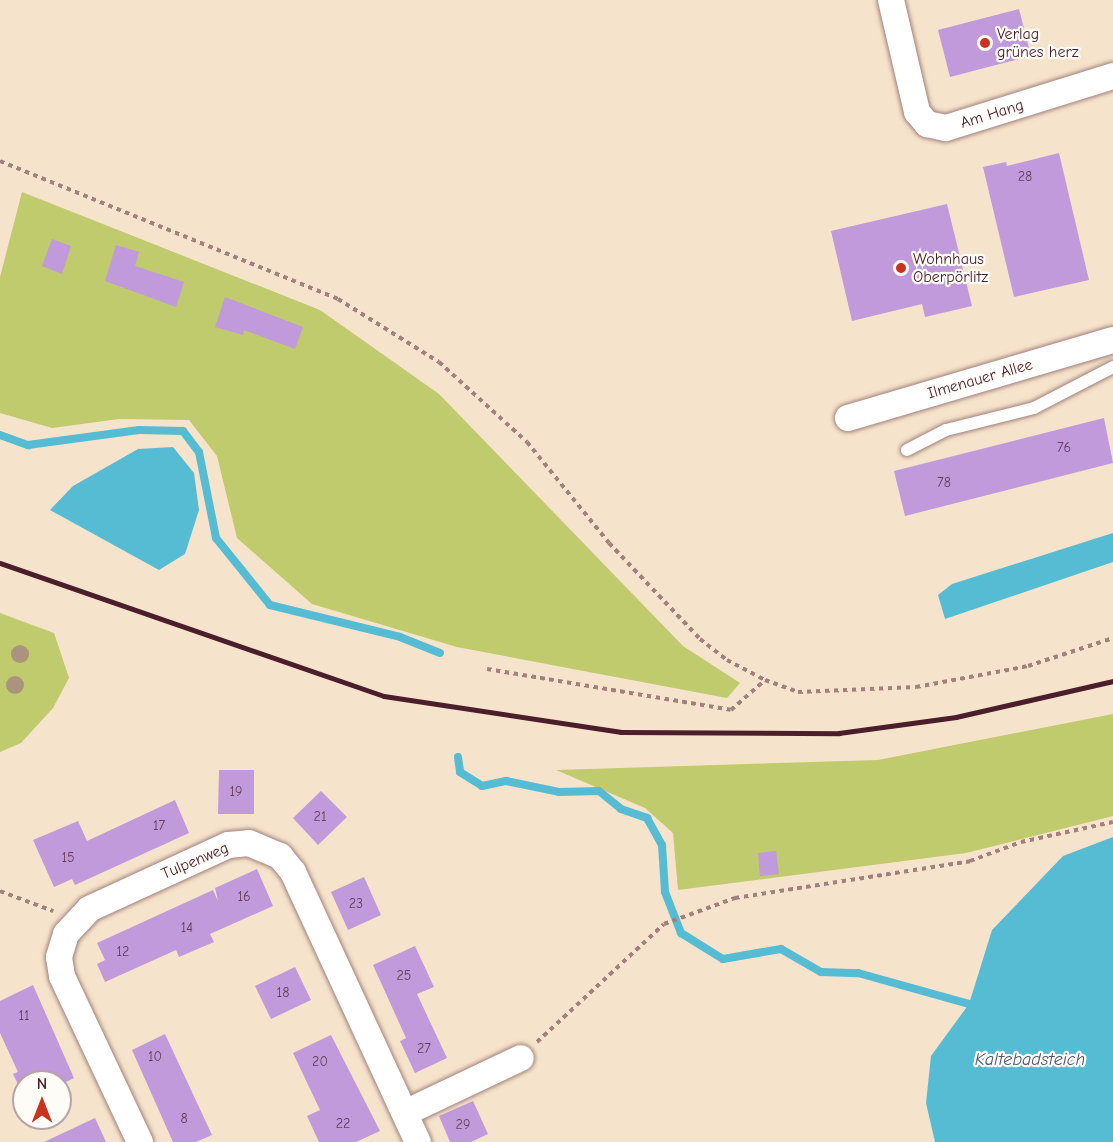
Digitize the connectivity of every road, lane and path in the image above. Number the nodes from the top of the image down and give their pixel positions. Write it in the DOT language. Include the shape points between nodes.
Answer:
graph roads {
  1 [pos="891,0"];
  2 [pos="1113,76"];
  3 [pos="0,161"];
  4 [pos="1113,340"];
  5 [pos="1113,367"];
  6 [pos="848,418"];
  7 [pos="907,450"];
  8 [pos="1113,638"];
  9 [pos="487,669"];
  10 [pos="765,680"];
  11 [pos="1113,822"];
  12 [pos="0,891"];
  13 [pos="77,921"];
  14 [pos="521,1058"];
  15 [pos="405,1113"];
  16 [pos="140,1142"];
  17 [pos="418,1142"];
  1 -- 2 [label="street, Am Hang" via="917,112 927,124 946,128"];
  3 -- 10 [label="path" via="338,299 439,362 527,442 609,543 700,639 727,660"];
  4 -- 6 [label="street, Ilmenauer Allee"];
  5 -- 7 [label="lane" via="1034,408 946,430"];
  8 -- 10 [label="path" via="1029,666 916,687 798,692"];
  9 -- 10 [label="path" via="731,710"];
  11 -- 14 [label="path" via="1021,842 970,861 735,898 664,924"];
  12 -- 13 [label="path"];
  13 -- 15 [label="street, Tulpenweg" via="89,909 228,845 249,843 265,847 293,872"];
  13 -- 16 [label="street, Tulpenweg" via="66,934 59,957 62,976"];
  14 -- 15 [label="street"];
  15 -- 17 [label="street, Tulpenweg"];
}
